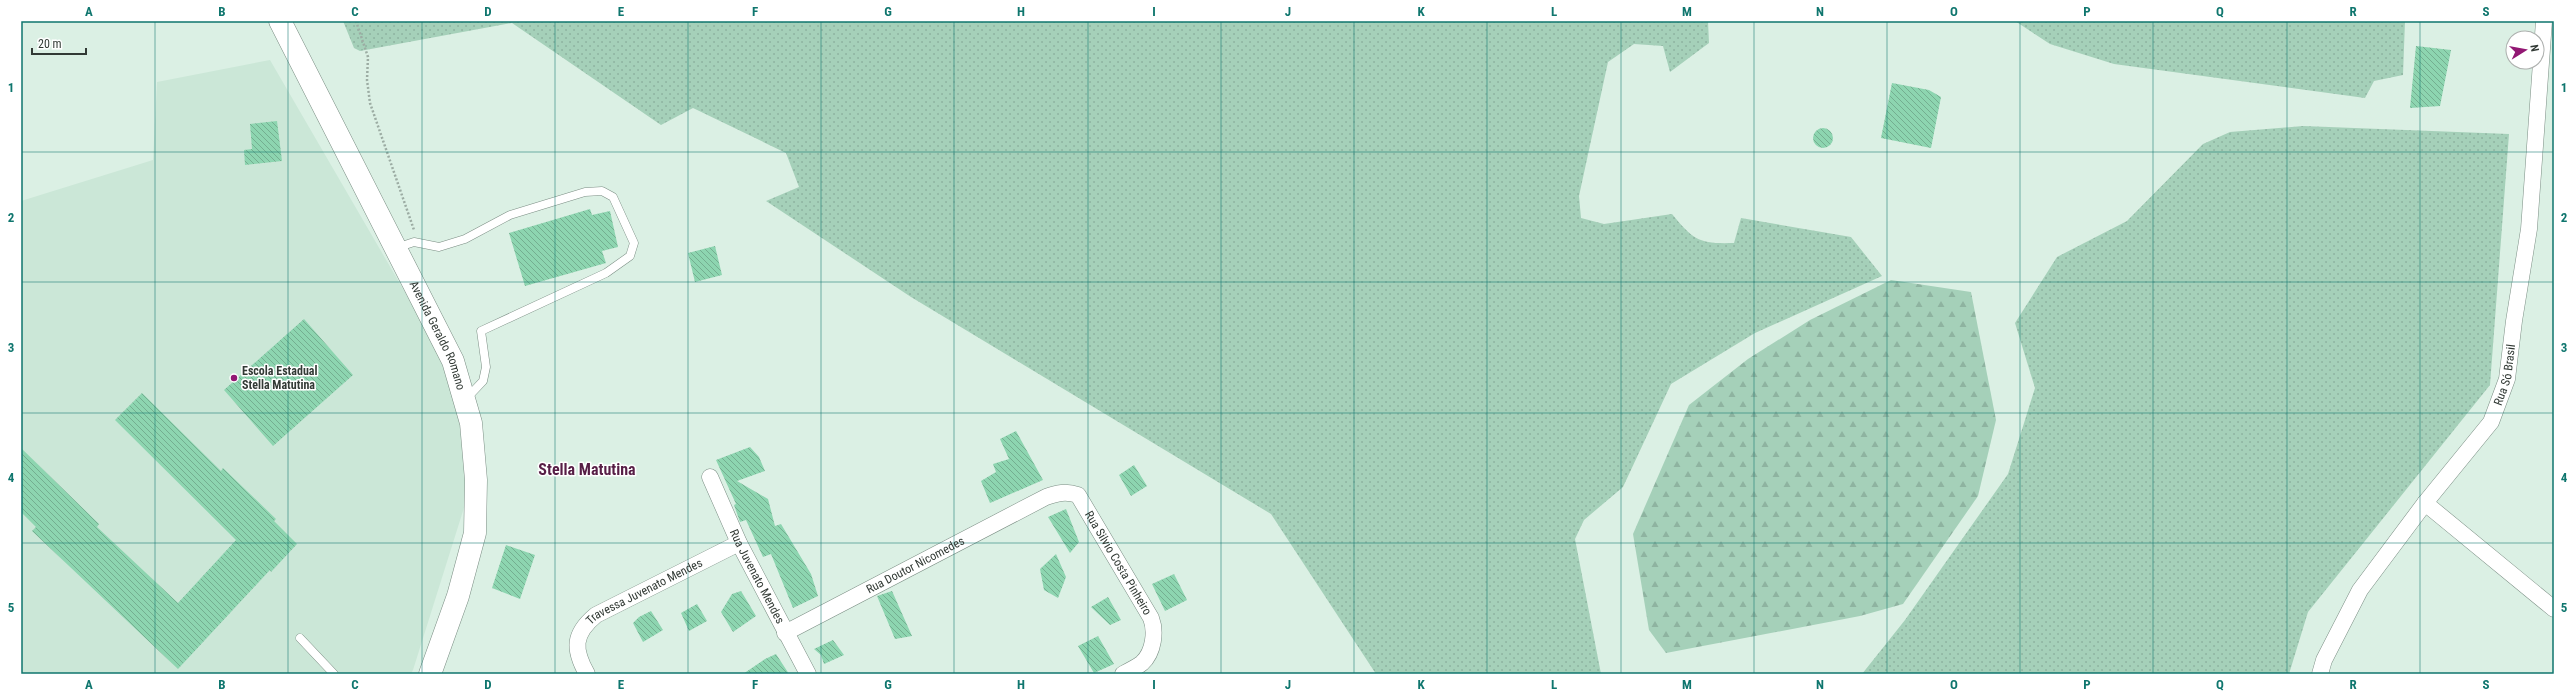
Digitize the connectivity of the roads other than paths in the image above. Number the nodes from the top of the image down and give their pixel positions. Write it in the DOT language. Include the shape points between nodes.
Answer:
graph roads {
  1 [pos="280,21"];
  2 [pos="2544,21"];
  3 [pos="395,248"];
  4 [pos="464,401"];
  5 [pos="710,477"];
  6 [pos="1046,497"];
  7 [pos="2425,503"];
  8 [pos="739,543"];
  9 [pos="2554,609"];
  10 [pos="785,633"];
  11 [pos="300,638"];
  12 [pos="583,667"];
  13 [pos="334,674"];
  14 [pos="430,674"];
  15 [pos="808,674"];
  16 [pos="1123,674"];
  17 [pos="2320,674"];
  1 -- 3 [label="main road, Avenida Geraldo Romano"];
  2 -- 7 [label="street, Rua Só Brasil" via="2529,229 2514,321 2508,380 2491,422"];
  3 -- 4 [label="main road, Avenida Geraldo Romano" via="453,361"];
  3 -- 4 [label="lane" via="420,243 440,247 465,239 510,215 585,192 602,191 613,197 634,243 630,256 606,273 481,331 486,367 483,381"];
  4 -- 14 [label="main road, Avenida Geraldo Romano" via="471,423 476,480 475,533 458,596"];
  5 -- 8 [label="street, Rua Juvenato Mendes"];
  6 -- 10 [label="street, Rua Doutor Nicomedes"];
  6 -- 16 [label="street, Rua Silvio Costa Pinheiro" via="1059,493 1078,496 1151,618 1154,627 1152,645 1143,662"];
  7 -- 9 [label="street"];
  7 -- 17 [label="street, Rua Só Brasil" via="2360,590 2324,660"];
  8 -- 10 [label="street, Rua Juvenato Mendes"];
  8 -- 12 [label="street, Travessa Juvenato Mendes" via="596,615 586,623 578,639 576,647"];
  10 -- 15 [label="street, Rua Juvenato Mendes"];
  11 -- 13 [label="lane"];
}
